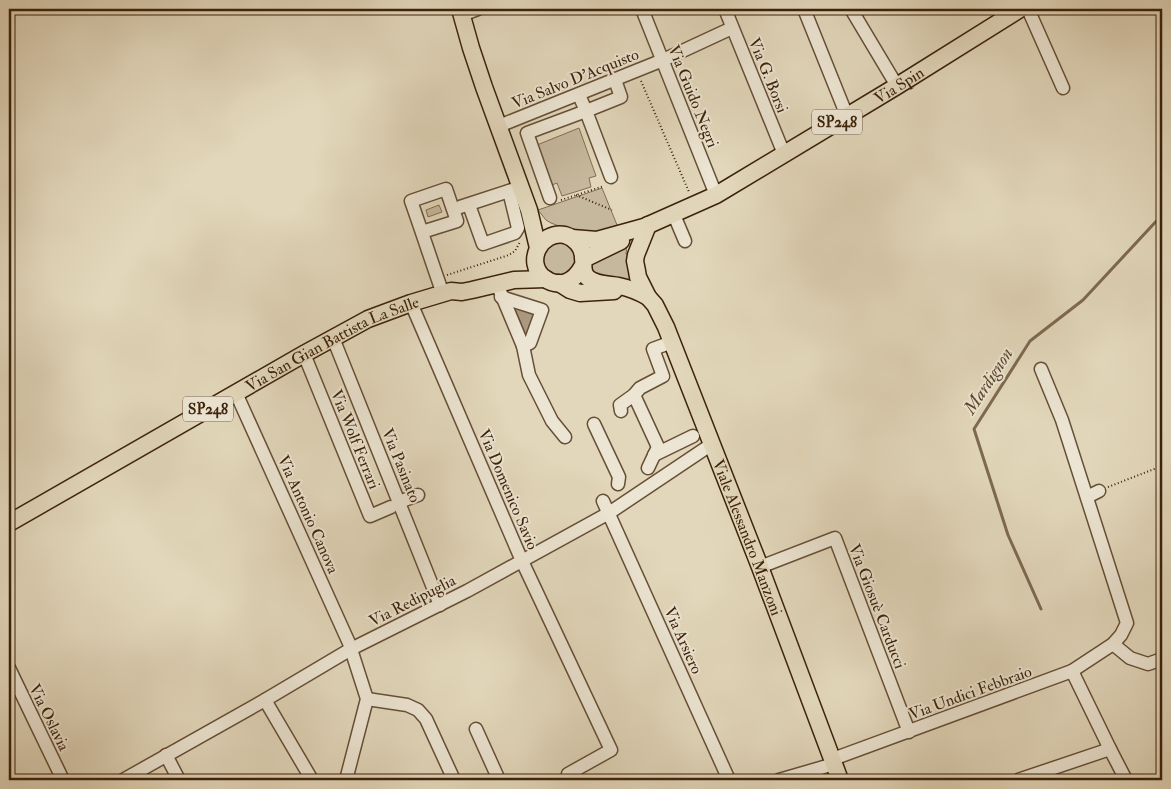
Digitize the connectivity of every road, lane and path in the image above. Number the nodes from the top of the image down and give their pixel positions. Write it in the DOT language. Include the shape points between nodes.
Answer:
graph roads {
  1 [pos="478,9"];
  2 [pos="642,9"];
  3 [pos="725,9"];
  4 [pos="804,9"];
  5 [pos="851,9"];
  6 [pos="1020,9"];
  7 [pos="1028,9"];
  8 [pos="461,12"];
  9 [pos="732,28"];
  10 [pos="663,60"];
  11 [pos="637,71"];
  12 [pos="615,80"];
  13 [pos="897,86"];
  14 [pos="1063,88"];
  15 [pos="579,94"];
  16 [pos="586,111"];
  17 [pos="847,116"];
  18 [pos="499,126"];
  19 [pos="784,154"];
  20 [pos="611,180"];
  21 [pos="515,189"];
  22 [pos="576,195"];
  23 [pos="716,195"];
  24 [pos="555,199"];
  25 [pos="695,206"];
  26 [pos="470,210"];
  27 [pos="612,210"];
  28 [pos="530,212"];
  29 [pos="455,215"];
  30 [pos="674,215"];
  31 [pos="646,226"];
  32 [pos="422,232"];
  33 [pos="522,236"];
  34 [pos="566,236"];
  35 [pos="685,241"];
  36 [pos="536,252"];
  37 [pos="583,263"];
  38 [pos="552,281"];
  39 [pos="444,288"];
  40 [pos="628,289"];
  41 [pos="499,290"];
  42 [pos="648,297"];
  43 [pos="411,303"];
  44 [pos="334,338"];
  45 [pos="672,342"];
  46 [pos="523,346"];
  47 [pos="304,354"];
  48 [pos="1041,369"];
  49 [pos="236,393"];
  50 [pos="634,395"];
  51 [pos="621,411"];
  52 [pos="594,424"];
  53 [pos="693,436"];
  54 [pos="565,437"];
  55 [pos="712,444"];
  56 [pos="654,455"];
  57 [pos="1162,466"];
  58 [pos="648,468"];
  59 [pos="618,484"];
  60 [pos="1099,491"];
  61 [pos="418,495"];
  62 [pos="1087,497"];
  63 [pos="603,501"];
  64 [pos="395,504"];
  65 [pos="609,513"];
  66 [pos="9,523"];
  67 [pos="522,561"];
  68 [pos="760,568"];
  69 [pos="440,605"];
  70 [pos="1113,644"];
  71 [pos="351,649"];
  72 [pos="1162,659"];
  73 [pos="9,668"];
  74 [pos="1072,671"];
  75 [pos="367,699"];
  76 [pos="265,700"];
  77 [pos="476,729"];
  78 [pos="909,732"];
  79 [pos="1110,750"];
  80 [pos="166,755"];
  81 [pos="834,762"];
  82 [pos="63,780"];
  83 [pos="123,780"];
  84 [pos="179,780"];
  85 [pos="312,780"];
  86 [pos="346,780"];
  87 [pos="454,780"];
  88 [pos="499,780"];
  89 [pos="572,780"];
  90 [pos="729,780"];
  91 [pos="779,780"];
  92 [pos="840,780"];
  93 [pos="1018,780"];
  94 [pos="1126,780"];
  1 -- 8 [label="street"];
  2 -- 10 [label="street, Via Guido Negri"];
  3 -- 9 [label="street, Via G. Borsi"];
  4 -- 17 [label="street"];
  5 -- 13 [label="street"];
  6 -- 13 [label="main road, Via Spin / SP248"];
  7 -- 14 [label="street"];
  8 -- 18 [label="main road"];
  9 -- 10 [label="street, Via Salvo D'Acquisto"];
  9 -- 19 [label="street, Via G. Borsi"];
  10 -- 11 [label="street, Via Salvo D'Acquisto"];
  10 -- 23 [label="street, Via Guido Negri"];
  11 -- 12 [label="street, Via Salvo D'Acquisto"];
  11 -- 25 [label="path"];
  12 -- 15 [label="street, Via Salvo D'Acquisto"];
  12 -- 16 [label="street" via="621,97"];
  13 -- 17 [label="main road, Via Spin / SP248"];
  15 -- 16 [label="street"];
  15 -- 18 [label="street, Via Salvo D'Acquisto"];
  16 -- 20 [label="street"];
  16 -- 24 [label="street" via="527,133"];
  17 -- 19 [label="main road, Via Spin / SP248"];
  18 -- 21 [label="main road"];
  19 -- 23 [label="main road, Via Spin / SP248"];
  20 -- 22 [label="path"];
  21 -- 26 [label="street"];
  21 -- 26 [label="street" via="518,228 515,233 483,244"];
  21 -- 28 [label="main road"];
  22 -- 24 [label="path"];
  22 -- 27 [label="path"];
  23 -- 25 [label="main road, Via Spin / SP248"];
  25 -- 30 [label="main road, Via Spin / SP248"];
  26 -- 29 [label="street"];
  28 -- 34 [label="main road"];
  28 -- 36 [label="main road"];
  29 -- 32 [label="street"];
  29 -- 32 [label="street" via="446,189 411,201"];
  30 -- 31 [label="main road, Via Spin / SP248"];
  30 -- 35 [label="street"];
  31 -- 34 [label="main road, Via Spin / SP248" via="597,240"];
  31 -- 37 [label="main road, Via Spin / SP248"];
  31 -- 42 [label="main road, Viale Alessandro Manzoni" via="635,262"];
  32 -- 39 [label="street"];
  33 -- 39 [label="path" via="515,251 477,266"];
  34 -- 36 [label="main road, SP248" via="547,238"];
  34 -- 37 [label="main road" via="578,244"];
  36 -- 38 [label="main road" via="537,269"];
  36 -- 39 [label="main road, Via San Gian Battista La Salle / SP248" via="518,269"];
  37 -- 38 [label="main road, Via Spin / SP248" via="573,279"];
  37 -- 40 [label="main road" via="591,280"];
  38 -- 40 [label="main road" via="580,293"];
  38 -- 41 [label="main road, Via San Gian Battista La Salle / SP248" via="514,280"];
  39 -- 41 [label="main road, Via San Gian Battista La Salle / SP248" via="462,292"];
  39 -- 43 [label="main road, Via San Gian Battista La Salle / SP248"];
  40 -- 42 [label="main road"];
  41 -- 46 [label="street"];
  41 -- 46 [label="street" via="542,310 530,342"];
  42 -- 45 [label="main road, Viale Alessandro Manzoni" via="656,305"];
  43 -- 44 [label="main road, Via San Gian Battista La Salle / SP248" via="368,319"];
  43 -- 67 [label="street, Via Domenico Savio"];
  44 -- 47 [label="main road, Via San Gian Battista La Salle / SP248"];
  44 -- 64 [label="street, Via Pasinato"];
  45 -- 50 [label="street" via="653,349 663,376 640,388"];
  45 -- 55 [label="main road, Viale Alessandro Manzoni"];
  46 -- 54 [label="street" via="529,375 552,421"];
  47 -- 49 [label="main road, Via San Gian Battista La Salle / SP248"];
  47 -- 64 [label="street, Via Wolf Ferrari" via="370,516"];
  48 -- 62 [label="street, Via Undici Febbraio" via="1062,420"];
  49 -- 66 [label="main road, Via San Gian Battista La Salle / SP248"];
  49 -- 71 [label="street, Via Antonio Canova"];
  50 -- 51 [label="street" via="620,405"];
  50 -- 56 [label="street" via="658,447"];
  52 -- 59 [label="street" via="619,477"];
  53 -- 56 [label="street"];
  55 -- 65 [label="street, Via Redipuglia"];
  55 -- 68 [label="main road, Viale Alessandro Manzoni"];
  56 -- 58 [label="street"];
  57 -- 60 [label="path"];
  60 -- 62 [label="street"];
  61 -- 64 [label="street"];
  62 -- 70 [label="street, Via Undici Febbraio" via="1128,624"];
  63 -- 65 [label="street, Via Arsiero"];
  64 -- 69 [label="street, Via Pasinato"];
  65 -- 67 [label="street, Via Redipuglia"];
  65 -- 90 [label="street, Via Arsiero"];
  67 -- 69 [label="street, Via Redipuglia"];
  67 -- 89 [label="street, Via Domenico Savio" via="610,750 568,774"];
  68 -- 78 [label="street, Via Giosuè Carducci" via="835,538"];
  68 -- 81 [label="main road, Viale Alessandro Manzoni"];
  69 -- 71 [label="street, Via Redipuglia"];
  70 -- 72 [label="street" via="1130,658 1148,664"];
  70 -- 74 [label="street, Via Undici Febbraio"];
  71 -- 75 [label="street, Via Antonio Canova"];
  71 -- 76 [label="street, Via Redipuglia"];
  73 -- 82 [label="street, Via Oslavia"];
  74 -- 78 [label="street, Via Undici Febbraio"];
  74 -- 79 [label="street"];
  75 -- 86 [label="street"];
  75 -- 87 [label="street" via="407,704 418,710 426,719"];
  76 -- 80 [label="street, Via Redipuglia"];
  76 -- 85 [label="street"];
  77 -- 88 [label="street"];
  78 -- 81 [label="street, Via Undici Febbraio"];
  79 -- 93 [label="street"];
  79 -- 94 [label="street"];
  80 -- 83 [label="street, Via Redipuglia"];
  80 -- 84 [label="street"];
  81 -- 91 [label="street, Via Undici Febbraio"];
  81 -- 92 [label="main road, Viale Alessandro Manzoni"];
}
